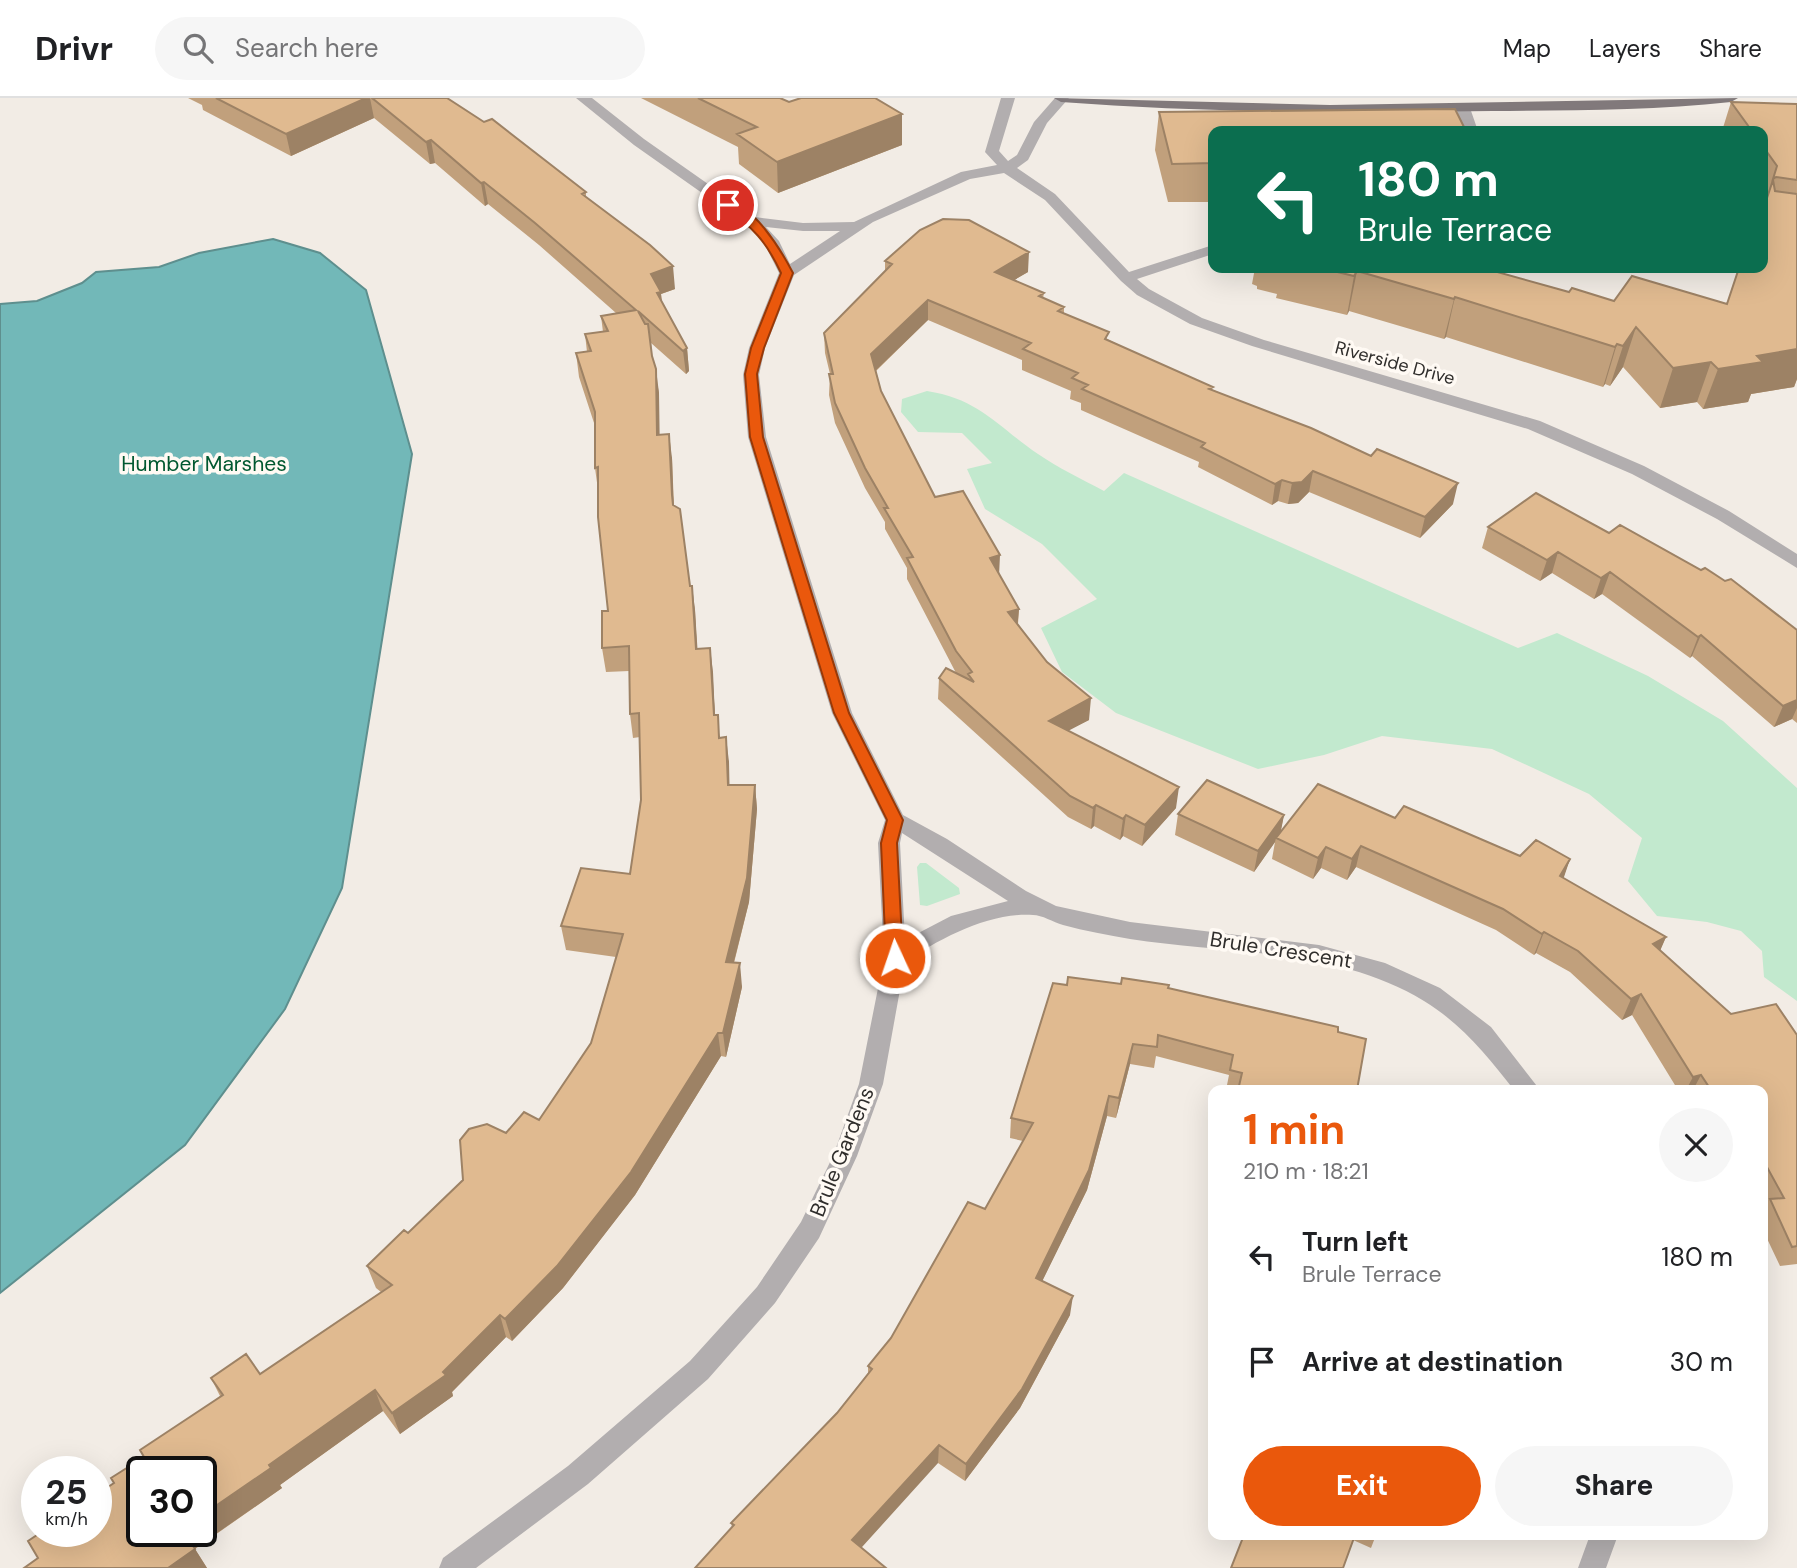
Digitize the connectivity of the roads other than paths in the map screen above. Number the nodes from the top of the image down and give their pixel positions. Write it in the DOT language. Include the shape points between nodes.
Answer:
graph roads {
  1 [pos="583,98"];
  2 [pos="1008,98"];
  3 [pos="1061,98"];
  4 [pos="1731,98"];
  5 [pos="1560,102"];
  6 [pos="1463,108"];
  7 [pos="1469,126"];
  8 [pos="1007,168"];
  9 [pos="751,220"];
  10 [pos="859,225"];
  11 [pos="1208,251"];
  12 [pos="787,273"];
  13 [pos="1126,278"];
  14 [pos="1792,552"];
  15 [pos="895,820"];
  16 [pos="1031,906"];
  17 [pos="895,958"];
  18 [pos="1525,1085"];
  19 [pos="1602,1540"];
  20 [pos="453,1568"];
  21 [pos="1592,1568"];
  1 -- 9 [label="street"];
  2 -- 8 [label="street" via="992,152"];
  3 -- 6 [label="main road" via="1180,108"];
  3 -- 8 [label="street" via="1041,122 1023,157"];
  4 -- 5 [label="main road"];
  5 -- 6 [label="main road"];
  6 -- 7 [label="street"];
  8 -- 10 [label="street" via="966,175"];
  8 -- 13 [label="street, Riverside Drive" via="1050,197"];
  9 -- 10 [label="street" via="803,228"];
  9 -- 12 [label="street" via="771,241"];
  10 -- 12 [label="street"];
  11 -- 13 [label="street"];
  12 -- 15 [label="street" via="751,374 757,437 842,713"];
  13 -- 14 [label="street, Riverside Drive" via="1196,321 1461,401 1585,446"];
  15 -- 16 [label="street, Brule Crescent"];
  15 -- 17 [label="street, Brule Gardens" via="889,843"];
  16 -- 17 [label="street, Brule Crescent" via="966,918 929,933"];
  16 -- 18 [label="street, Brule Crescent" via="1105,926 1327,953 1371,965 1444,1003 1477,1028"];
  17 -- 20 [label="street, Brule Gardens" via="872,1084 845,1156 810,1230 766,1295 699,1370 578,1475"];
  19 -- 21 [label="street"];
}
